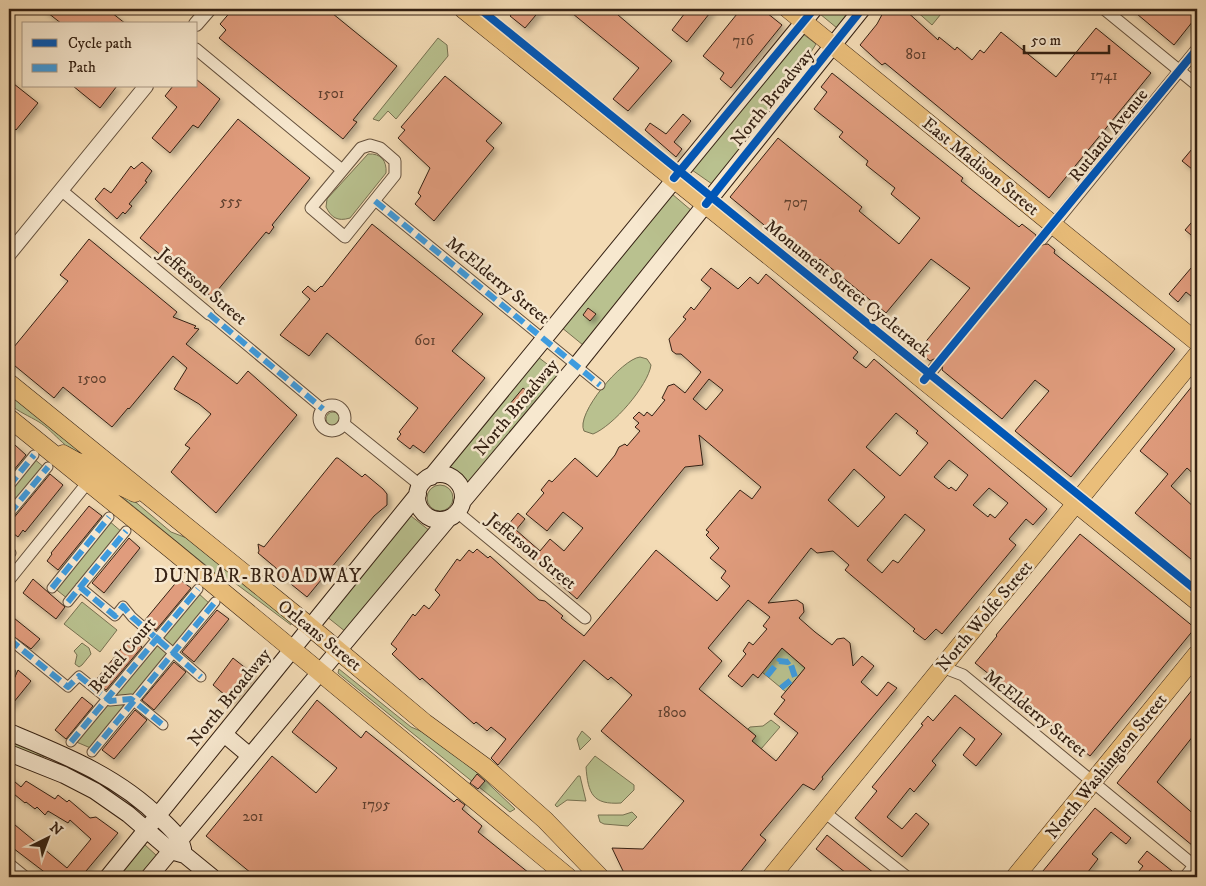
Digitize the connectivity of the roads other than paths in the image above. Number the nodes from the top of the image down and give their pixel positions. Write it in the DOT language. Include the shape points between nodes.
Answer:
graph roads {
  1 [pos="209,9"];
  2 [pos="463,9"];
  3 [pos="788,9"];
  4 [pos="862,9"];
  5 [pos="1104,9"];
  6 [pos="808,15"];
  7 [pos="198,22"];
  8 [pos="832,45"];
  9 [pos="1197,49"];
  10 [pos="198,51"];
  11 [pos="1180,71"];
  12 [pos="1197,85"];
  13 [pos="144,88"];
  14 [pos="342,170"];
  15 [pos="674,178"];
  16 [pos="61,190"];
  17 [pos="375,201"];
  18 [pos="706,204"];
  19 [pos="1047,233"];
  20 [pos="9,254"];
  21 [pos="210,314"];
  22 [pos="542,338"];
  23 [pos="1197,342"];
  24 [pos="1197,355"];
  25 [pos="576,366"];
  26 [pos="936,366"];
  27 [pos="924,380"];
  28 [pos="9,383"];
  29 [pos="600,385"];
  30 [pos="323,409"];
  31 [pos="14,423"];
  32 [pos="344,424"];
  33 [pos="34,455"];
  34 [pos="48,467"];
  35 [pos="115,468"];
  36 [pos="88,482"];
  37 [pos="424,484"];
  38 [pos="9,486"];
  39 [pos="1078,504"];
  40 [pos="456,511"];
  41 [pos="9,514"];
  42 [pos="109,516"];
  43 [pos="189,529"];
  44 [pos="126,531"];
  45 [pos="9,580"];
  46 [pos="80,587"];
  47 [pos="52,588"];
  48 [pos="198,589"];
  49 [pos="1197,601"];
  50 [pos="68,602"];
  51 [pos="215,602"];
  52 [pos="585,618"];
  53 [pos="311,627"];
  54 [pos="157,639"];
  55 [pos="9,640"];
  56 [pos="293,650"];
  57 [pos="339,650"];
  58 [pos="173,653"];
  59 [pos="1197,654"];
  60 [pos="942,666"];
  61 [pos="322,673"];
  62 [pos="202,677"];
  63 [pos="107,699"];
  64 [pos="134,701"];
  65 [pos="163,724"];
  66 [pos="9,732"];
  67 [pos="224,734"];
  68 [pos="71,742"];
  69 [pos="92,752"];
  70 [pos="9,753"];
  71 [pos="250,756"];
  72 [pos="1094,783"];
  73 [pos="823,812"];
  74 [pos="158,816"];
  75 [pos="146,830"];
  76 [pos="179,848"];
  77 [pos="9,864"];
  78 [pos="1196,865"];
  79 [pos="25,877"];
  80 [pos="108,877"];
  81 [pos="149,877"];
  82 [pos="212,877"];
  83 [pos="568,877"];
  84 [pos="600,877"];
  85 [pos="771,877"];
  86 [pos="907,877"];
  87 [pos="1015,877"];
  88 [pos="1184,877"];
  1 -- 7 [label="street"];
  2 -- 15 [label="main road"];
  3 -- 6 [label="main road, East Madison Street"];
  4 -- 8 [label="main road, North Broadway"];
  5 -- 11 [label="street"];
  6 -- 8 [label="main road, East Madison Street"];
  6 -- 15 [label="main road, North Broadway"];
  8 -- 18 [label="main road, North Broadway"];
  8 -- 19 [label="main road, East Madison Street"];
  9 -- 11 [label="street, Rutland Avenue"];
  10 -- 14 [label="street"];
  11 -- 12 [label="street"];
  11 -- 19 [label="street, Rutland Avenue"];
  13 -- 16 [label="street"];
  14 -- 17 [label="street" via="361,148 370,145 388,154 395,161 395,175"];
  14 -- 17 [label="street" via="311,208 345,237"];
  15 -- 18 [label="main road"];
  15 -- 22 [label="main road, North Broadway"];
  16 -- 20 [label="street"];
  16 -- 21 [label="street, Jefferson Street"];
  17 -- 22 [label="street, McElderry Street"];
  18 -- 25 [label="main road, North Broadway"];
  18 -- 27 [label="main road"];
  19 -- 23 [label="main road, East Madison Street"];
  21 -- 30 [label="street, Jefferson Street"];
  22 -- 25 [label="street, McElderry Street"];
  22 -- 37 [label="main road, North Broadway"];
  24 -- 39 [label="main road, North Wolfe Street"];
  25 -- 29 [label="street, McElderry Street"];
  25 -- 40 [label="main road, North Broadway"];
  26 -- 27 [label="street"];
  27 -- 39 [label="main road"];
  28 -- 35 [label="main road, Orleans Street"];
  30 -- 32 [label="street" via="334,406 341,409 345,416"];
  30 -- 32 [label="street" via="320,417 325,429 338,430"];
  31 -- 35 [label="main road" via="71,459 101,468"];
  31 -- 36 [label="main road, Orleans Street"];
  32 -- 37 [label="street" via="415,481"];
  33 -- 38 [label="street"];
  34 -- 41 [label="street"];
  35 -- 43 [label="main road, Orleans Street"];
  36 -- 43 [label="main road" via="110,482 134,492"];
  36 -- 45 [label="street"];
  36 -- 56 [label="main road, Orleans Street"];
  37 -- 40 [label="main road" via="418,503 426,515 433,519"];
  37 -- 40 [label="main road" via="442,475 455,481 462,494"];
  37 -- 53 [label="main road, North Broadway"];
  39 -- 49 [label="main road"];
  39 -- 60 [label="main road, North Wolfe Street"];
  40 -- 52 [label="street, Jefferson Street"];
  40 -- 57 [label="main road, North Broadway"];
  42 -- 47 [label="street"];
  43 -- 53 [label="main road, Orleans Street"];
  44 -- 46 [label="street"];
  46 -- 50 [label="street"];
  46 -- 54 [label="street" via="115,616 123,606"];
  48 -- 54 [label="street, Bethel Court"];
  51 -- 58 [label="street"];
  53 -- 56 [label="main road, North Broadway"];
  53 -- 57 [label="main road, Orleans Street"];
  54 -- 58 [label="street"];
  54 -- 63 [label="street, Bethel Court"];
  55 -- 63 [label="street" via="68,687 79,676"];
  56 -- 61 [label="main road, Orleans Street"];
  56 -- 67 [label="main road, North Broadway"];
  57 -- 61 [label="main road, North Broadway"];
  57 -- 84 [label="main road, Orleans Street" via="504,784 545,820"];
  58 -- 62 [label="street"];
  58 -- 64 [label="street"];
  59 -- 72 [label="main road, North Washington Street"];
  60 -- 72 [label="street, McElderry Street" via="963,675"];
  60 -- 73 [label="main road, North Wolfe Street"];
  61 -- 71 [label="main road, North Broadway"];
  61 -- 83 [label="main road, Orleans Street"];
  63 -- 64 [label="street"];
  63 -- 68 [label="street, Bethel Court"];
  64 -- 65 [label="street"];
  64 -- 69 [label="street"];
  66 -- 74 [label="main road" via="94,769"];
  67 -- 71 [label="main road"];
  67 -- 74 [label="main road, North Broadway"];
  70 -- 75 [label="main road" via="82,784"];
  71 -- 76 [label="main road, North Broadway"];
  72 -- 78 [label="street, McElderry Street"];
  72 -- 87 [label="main road, North Washington Street"];
  73 -- 85 [label="main road, North Wolfe Street"];
  73 -- 86 [label="street"];
  74 -- 75 [label="main road, North Broadway"];
  74 -- 76 [label="main road"];
  75 -- 76 [label="main road"];
  75 -- 80 [label="main road, North Broadway"];
  76 -- 81 [label="main road, North Broadway"];
  76 -- 82 [label="main road"];
  77 -- 79 [label="street"];
  78 -- 88 [label="street"];
}
